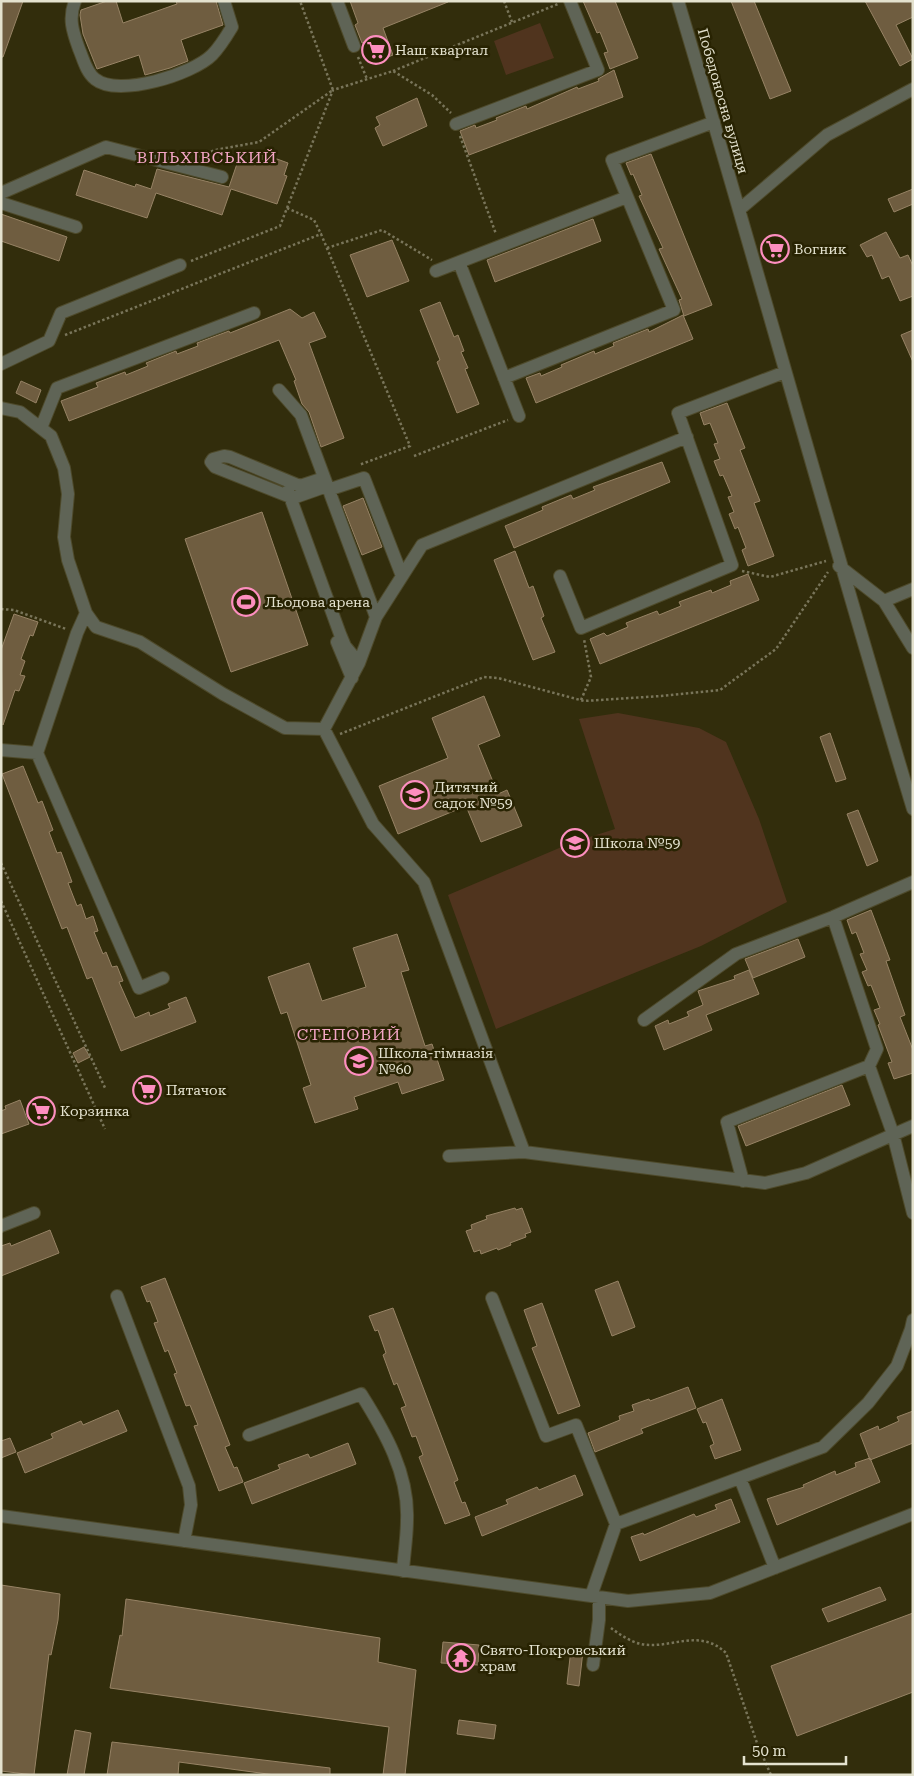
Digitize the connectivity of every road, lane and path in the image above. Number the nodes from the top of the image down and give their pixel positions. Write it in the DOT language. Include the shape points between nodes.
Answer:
graph roads {
  1 [pos="75,1"];
  2 [pos="224,1"];
  3 [pos="300,1"];
  4 [pos="337,1"];
  5 [pos="504,1"];
  6 [pos="566,1"];
  7 [pos="570,1"];
  8 [pos="678,1"];
  9 [pos="512,22"];
  10 [pos="354,46"];
  11 [pos="393,70"];
  12 [pos="367,79"];
  13 [pos="913,89"];
  14 [pos="332,90"];
  15 [pos="714,122"];
  16 [pos="456,124"];
  17 [pos="176,165"];
  18 [pos="222,177"];
  19 [pos="1,193"];
  20 [pos="628,198"];
  21 [pos="1,203"];
  22 [pos="287,208"];
  23 [pos="740,208"];
  24 [pos="76,227"];
  25 [pos="321,234"];
  26 [pos="327,248"];
  27 [pos="489,251"];
  28 [pos="459,262"];
  29 [pos="180,265"];
  30 [pos="440,270"];
  31 [pos="254,313"];
  32 [pos="1,364"];
  33 [pos="785,372"];
  34 [pos="504,378"];
  35 [pos="279,390"];
  36 [pos="1,408"];
  37 [pos="519,416"];
  38 [pos="40,428"];
  39 [pos="687,437"];
  40 [pos="410,446"];
  41 [pos="414,456"];
  42 [pos="358,465"];
  43 [pos="284,479"];
  44 [pos="326,485"];
  45 [pos="285,494"];
  46 [pos="838,562"];
  47 [pos="726,567"];
  48 [pos="402,576"];
  49 [pos="560,576"];
  50 [pos="913,590"];
  51 [pos="884,601"];
  52 [pos="1,609"];
  53 [pos="86,613"];
  54 [pos="376,618"];
  55 [pos="582,628"];
  56 [pos="77,633"];
  57 [pos="913,648"];
  58 [pos="359,663"];
  59 [pos="352,678"];
  60 [pos="581,700"];
  61 [pos="324,729"];
  62 [pos="1,750"];
  63 [pos="37,753"];
  64 [pos="913,809"];
  65 [pos="1,863"];
  66 [pos="913,882"];
  67 [pos="1,901"];
  68 [pos="832,917"];
  69 [pos="163,978"];
  70 [pos="644,1020"];
  71 [pos="869,1066"];
  72 [pos="106,1090"];
  73 [pos="913,1126"];
  74 [pos="105,1129"];
  75 [pos="893,1134"];
  76 [pos="524,1152"];
  77 [pos="449,1156"];
  78 [pos="743,1181"];
  79 [pos="34,1212"];
  80 [pos="913,1213"];
  81 [pos="1,1226"];
  82 [pos="117,1296"];
  83 [pos="492,1298"];
  84 [pos="913,1320"];
  85 [pos="250,1435"];
  86 [pos="740,1478"];
  87 [pos="913,1514"];
  88 [pos="1,1516"];
  89 [pos="616,1524"];
  90 [pos="184,1541"];
  91 [pos="775,1568"];
  92 [pos="403,1571"];
  93 [pos="595,1597"];
  94 [pos="599,1620"];
  95 [pos="593,1665"];
  96 [pos="771,1775"];
  1 -- 2 [label="street" via="71,11 72,29 90,75 96,81 116,86 146,84 193,68 211,56 232,27"];
  3 -- 14 [label="path"];
  4 -- 10 [label="street"];
  5 -- 9 [label="path"];
  6 -- 9 [label="path"];
  7 -- 16 [label="street" via="598,70"];
  8 -- 15 [label="street, Победоносна вулиця"];
  9 -- 11 [label="path"];
  10 -- 12 [label="path"];
  11 -- 12 [label="path"];
  11 -- 16 [label="path" via="432,95 456,118"];
  12 -- 14 [label="path"];
  13 -- 23 [label="street" via="826,135"];
  14 -- 17 [label="path" via="259,142 216,150"];
  14 -- 22 [label="path"];
  15 -- 20 [label="street" via="612,160"];
  15 -- 23 [label="street, Победоносна вулиця"];
  16 -- 27 [label="path" via="498,240"];
  17 -- 18 [label="street"];
  17 -- 19 [label="street" via="106,147"];
  20 -- 27 [label="street"];
  20 -- 34 [label="street" via="674,310"];
  21 -- 24 [label="street"];
  22 -- 25 [label="path" via="314,220"];
  22 -- 29 [label="path" via="280,226"];
  23 -- 33 [label="street, Победоносна вулиця"];
  26 -- 30 [label="path" via="382,230"];
  27 -- 28 [label="street"];
  28 -- 30 [label="street"];
  28 -- 34 [label="street"];
  29 -- 32 [label="street" via="61,313 49,341"];
  31 -- 38 [label="street" via="57,388"];
  33 -- 39 [label="street" via="678,413"];
  33 -- 46 [label="street, Победоносна вулиця"];
  34 -- 37 [label="street"];
  35 -- 44 [label="street" via="301,415"];
  36 -- 38 [label="street" via="20,412"];
  37 -- 41 [label="path"];
  38 -- 53 [label="street" via="51,436 64,468 68,494 64,538"];
  39 -- 47 [label="street" via="732,565"];
  39 -- 48 [label="street" via="422,544"];
  40 -- 42 [label="path"];
  43 -- 44 [label="street" via="300,486"];
  43 -- 45 [label="street"];
  43 -- 45 [label="street" via="230,457 212,460 215,467"];
  44 -- 45 [label="street" via="293,498"];
  44 -- 48 [label="street" via="364,478"];
  44 -- 54 [label="street"];
  45 -- 58 [label="street" via="345,646"];
  45 -- 59 [label="street"];
  46 -- 47 [label="path" via="770,577"];
  46 -- 51 [label="street"];
  46 -- 60 [label="path" via="776,650 720,690"];
  46 -- 64 [label="street, Победоносна вулиця"];
  47 -- 55 [label="street"];
  48 -- 54 [label="street"];
  49 -- 55 [label="street"];
  50 -- 51 [label="street"];
  51 -- 57 [label="street"];
  52 -- 56 [label="path" via="14,610"];
  53 -- 56 [label="street"];
  53 -- 61 [label="street" via="96,627 140,642 285,728"];
  54 -- 58 [label="street"];
  55 -- 60 [label="path" via="591,677"];
  56 -- 63 [label="street"];
  58 -- 59 [label="street"];
  59 -- 61 [label="street"];
  60 -- 61 [label="path" via="498,678 484,678 341,734"];
  61 -- 76 [label="street" via="373,824 424,882"];
  62 -- 63 [label="street"];
  63 -- 69 [label="street" via="139,988"];
  65 -- 72 [label="path"];
  66 -- 68 [label="street"];
  67 -- 74 [label="path"];
  68 -- 70 [label="street" via="736,954"];
  68 -- 71 [label="street" via="877,1049"];
  71 -- 75 [label="street"];
  71 -- 78 [label="street" via="727,1122"];
  73 -- 75 [label="street"];
  75 -- 78 [label="street" via="806,1174 765,1183"];
  75 -- 80 [label="street"];
  76 -- 77 [label="street"];
  76 -- 78 [label="street"];
  79 -- 81 [label="street"];
  82 -- 90 [label="street" via="189,1486 191,1505"];
  83 -- 89 [label="street" via="546,1436 576,1425"];
  84 -- 86 [label="street" via="897,1366 868,1403 823,1447"];
  85 -- 92 [label="street" via="361,1394 384,1430 401,1471 408,1518"];
  86 -- 89 [label="street"];
  86 -- 91 [label="street"];
  87 -- 91 [label="street"];
  88 -- 90 [label="street"];
  89 -- 93 [label="street"];
  90 -- 92 [label="street"];
  91 -- 93 [label="street" via="710,1593 628,1601"];
  92 -- 93 [label="street"];
  93 -- 94 [label="street"];
  94 -- 95 [label="street"];
  94 -- 96 [label="path" via="641,1644 702,1640 722,1649"];
}
